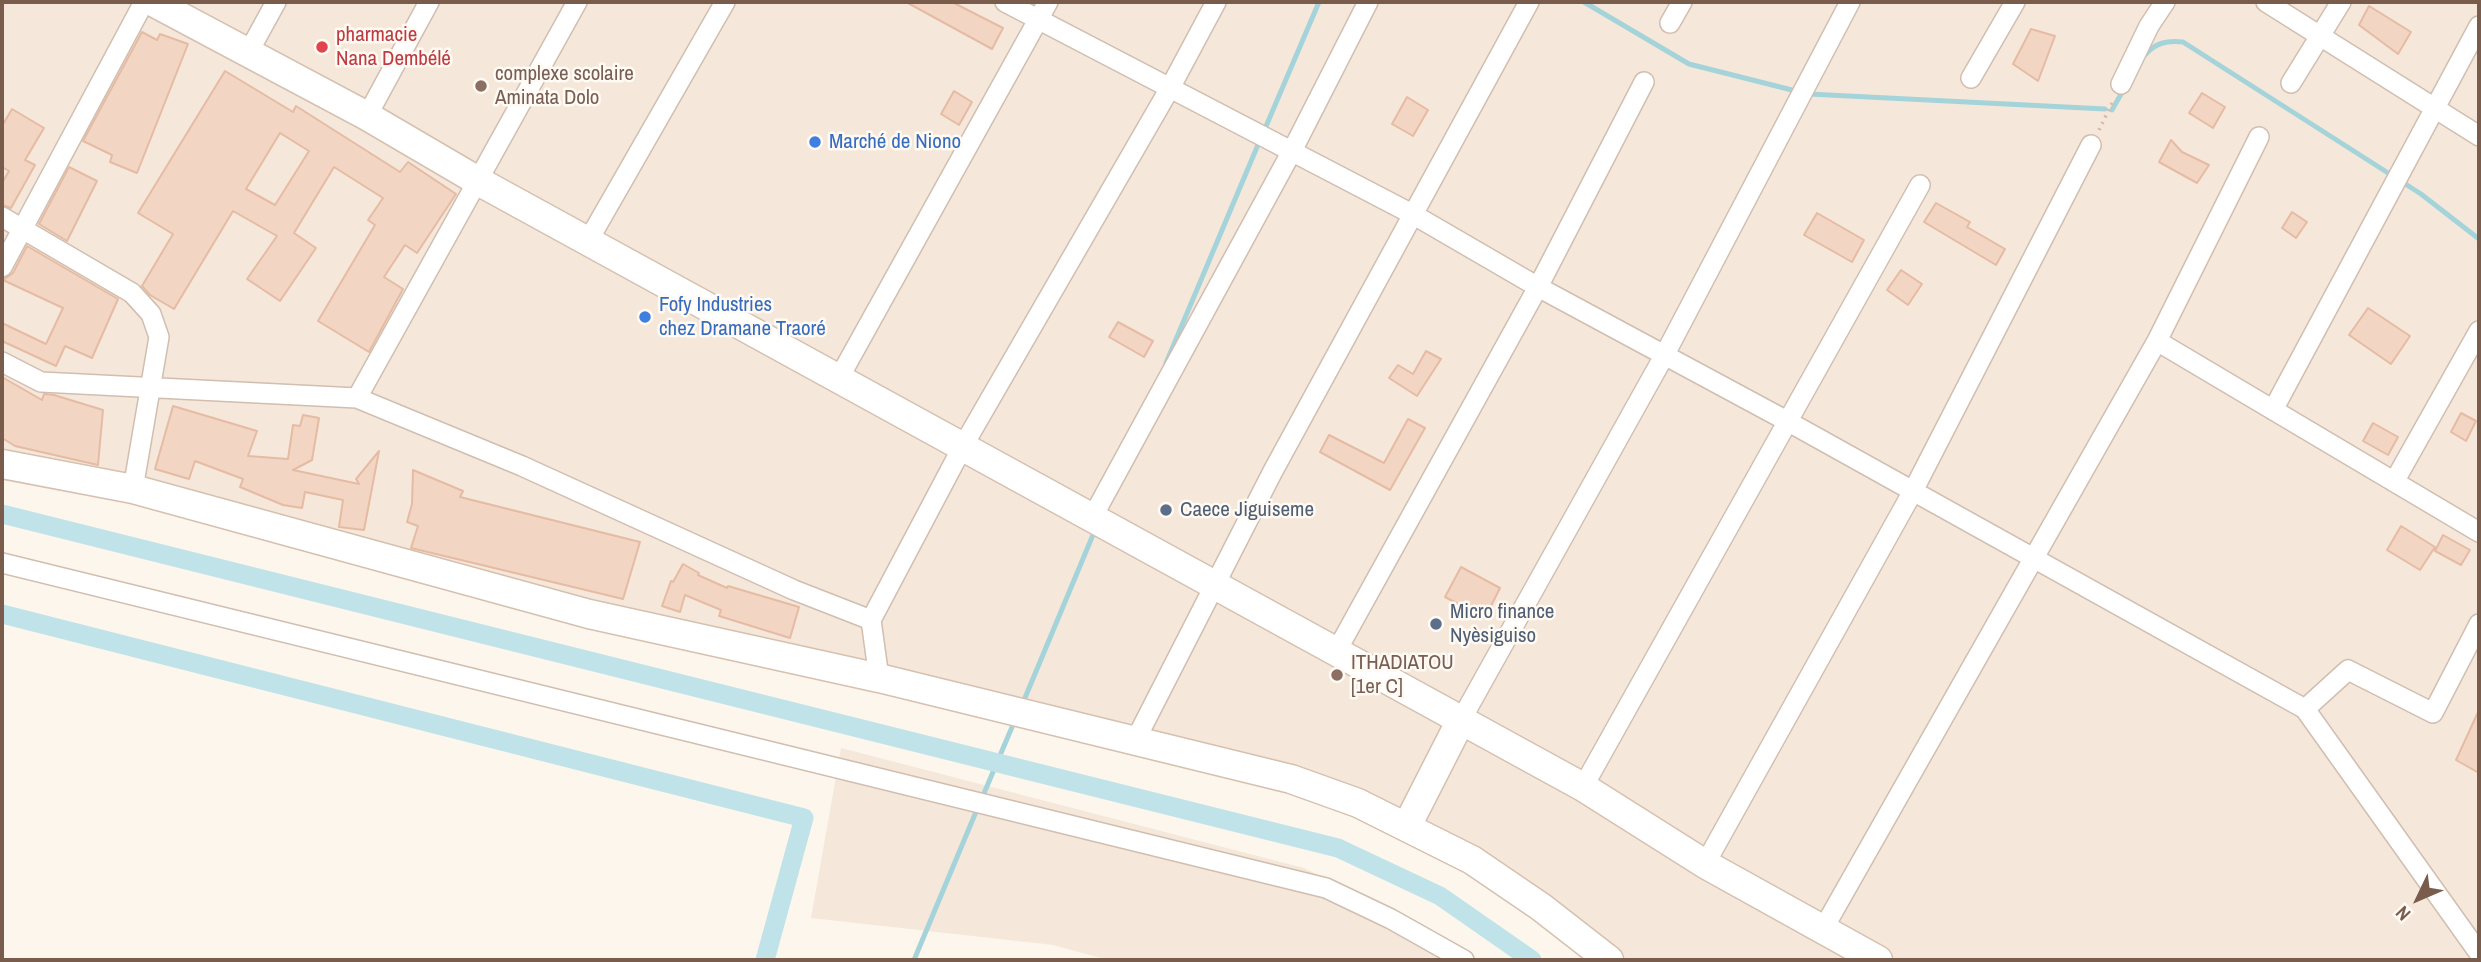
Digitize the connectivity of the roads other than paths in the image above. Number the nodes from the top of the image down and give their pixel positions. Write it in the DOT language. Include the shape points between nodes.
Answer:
graph roads {
  1 [pos="144,2"];
  2 [pos="153,2"];
  3 [pos="276,2"];
  4 [pos="429,2"];
  5 [pos="577,2"];
  6 [pos="725,2"];
  7 [pos="1005,2"];
  8 [pos="1048,2"];
  9 [pos="1216,2"];
  10 [pos="1368,2"];
  11 [pos="1529,2"];
  12 [pos="1682,2"];
  13 [pos="1850,2"];
  14 [pos="2015,2"];
  15 [pos="2165,2"];
  16 [pos="2266,2"];
  17 [pos="2341,2"];
  18 [pos="1039,19"];
  19 [pos="1670,23"];
  20 [pos="2479,26"];
  21 [pos="2320,35"];
  22 [pos="248,53"];
  23 [pos="1971,78"];
  24 [pos="1644,82"];
  25 [pos="2291,83"];
  26 [pos="2121,84"];
  27 [pos="1170,88"];
  28 [pos="2437,109"];
  29 [pos="367,116"];
  30 [pos="2479,136"];
  31 [pos="2259,138"];
  32 [pos="2091,145"];
  33 [pos="1292,151"];
  34 [pos="478,181"];
  35 [pos="1920,185"];
  36 [pos="1414,215"];
  37 [pos="2,217"];
  38 [pos="23,229"];
  39 [pos="588,241"];
  40 [pos="2,267"];
  41 [pos="1538,287"];
  42 [pos="2479,331"];
  43 [pos="2157,341"];
  44 [pos="1664,356"];
  45 [pos="2,362"];
  46 [pos="839,378"];
  47 [pos="152,389"];
  48 [pos="357,398"];
  49 [pos="2273,410"];
  50 [pos="1787,421"];
  51 [pos="963,446"];
  52 [pos="2,464"];
  53 [pos="2394,481"];
  54 [pos="133,489"];
  55 [pos="1912,493"];
  56 [pos="1092,518"];
  57 [pos="2479,532"];
  58 [pos="2034,559"];
  59 [pos="2,562"];
  60 [pos="1214,586"];
  61 [pos="871,620"];
  62 [pos="2479,624"];
  63 [pos="1336,652"];
  64 [pos="878,678"];
  65 [pos="2305,709"];
  66 [pos="1461,720"];
  67 [pos="1136,739"];
  68 [pos="1583,787"];
  69 [pos="1407,826"];
  70 [pos="1705,864"];
  71 [pos="1822,930"];
  72 [pos="2479,953"];
  73 [pos="1464,960"];
  74 [pos="1609,960"];
  75 [pos="1878,960"];
  1 -- 38 [label="street"];
  2 -- 22 [label="street"];
  3 -- 22 [label="street"];
  4 -- 29 [label="street"];
  5 -- 34 [label="street"];
  6 -- 39 [label="street"];
  7 -- 18 [label="street"];
  8 -- 18 [label="street"];
  9 -- 27 [label="street"];
  10 -- 33 [label="street"];
  11 -- 36 [label="street"];
  12 -- 19 [label="street"];
  13 -- 44 [label="street"];
  14 -- 23 [label="street"];
  15 -- 26 [label="street"];
  16 -- 21 [label="street"];
  17 -- 21 [label="street"];
  18 -- 27 [label="street"];
  18 -- 46 [label="street"];
  20 -- 28 [label="street"];
  21 -- 25 [label="street"];
  21 -- 28 [label="street"];
  22 -- 29 [label="street"];
  24 -- 41 [label="street"];
  27 -- 33 [label="street"];
  27 -- 51 [label="street"];
  28 -- 30 [label="street"];
  28 -- 49 [label="street"];
  29 -- 34 [label="street"];
  31 -- 43 [label="street"];
  32 -- 55 [label="street"];
  33 -- 36 [label="street"];
  33 -- 56 [label="street"];
  34 -- 39 [label="street"];
  34 -- 48 [label="street"];
  35 -- 50 [label="street"];
  36 -- 41 [label="street"];
  36 -- 60 [label="street"];
  37 -- 38 [label="street"];
  38 -- 40 [label="street"];
  38 -- 47 [label="street" via="132,293 151,314 159,337"];
  39 -- 46 [label="street"];
  41 -- 44 [label="street"];
  41 -- 63 [label="street"];
  42 -- 53 [label="street"];
  43 -- 49 [label="street"];
  43 -- 58 [label="street"];
  44 -- 50 [label="street"];
  44 -- 66 [label="street"];
  45 -- 47 [label="street" via="41,382"];
  46 -- 51 [label="street"];
  47 -- 48 [label="street"];
  47 -- 54 [label="street"];
  48 -- 61 [label="street"];
  49 -- 53 [label="street"];
  50 -- 55 [label="street"];
  50 -- 68 [label="street"];
  51 -- 56 [label="street"];
  51 -- 61 [label="street"];
  52 -- 54 [label="street"];
  53 -- 57 [label="street"];
  54 -- 64 [label="street" via="589,614"];
  55 -- 58 [label="street"];
  55 -- 70 [label="street"];
  56 -- 60 [label="street"];
  58 -- 65 [label="street"];
  58 -- 71 [label="street"];
  59 -- 73 [label="street" via="1326,888"];
  60 -- 63 [label="street"];
  60 -- 67 [label="street"];
  61 -- 64 [label="street"];
  62 -- 65 [label="street" via="2433,713 2348,670"];
  63 -- 66 [label="street"];
  64 -- 67 [label="street"];
  65 -- 72 [label="street"];
  66 -- 68 [label="street"];
  66 -- 69 [label="street"];
  67 -- 69 [label="street" via="1291,779"];
  68 -- 70 [label="street"];
  69 -- 74 [label="street" via="1472,860"];
  70 -- 71 [label="street"];
  71 -- 75 [label="street"];
}
